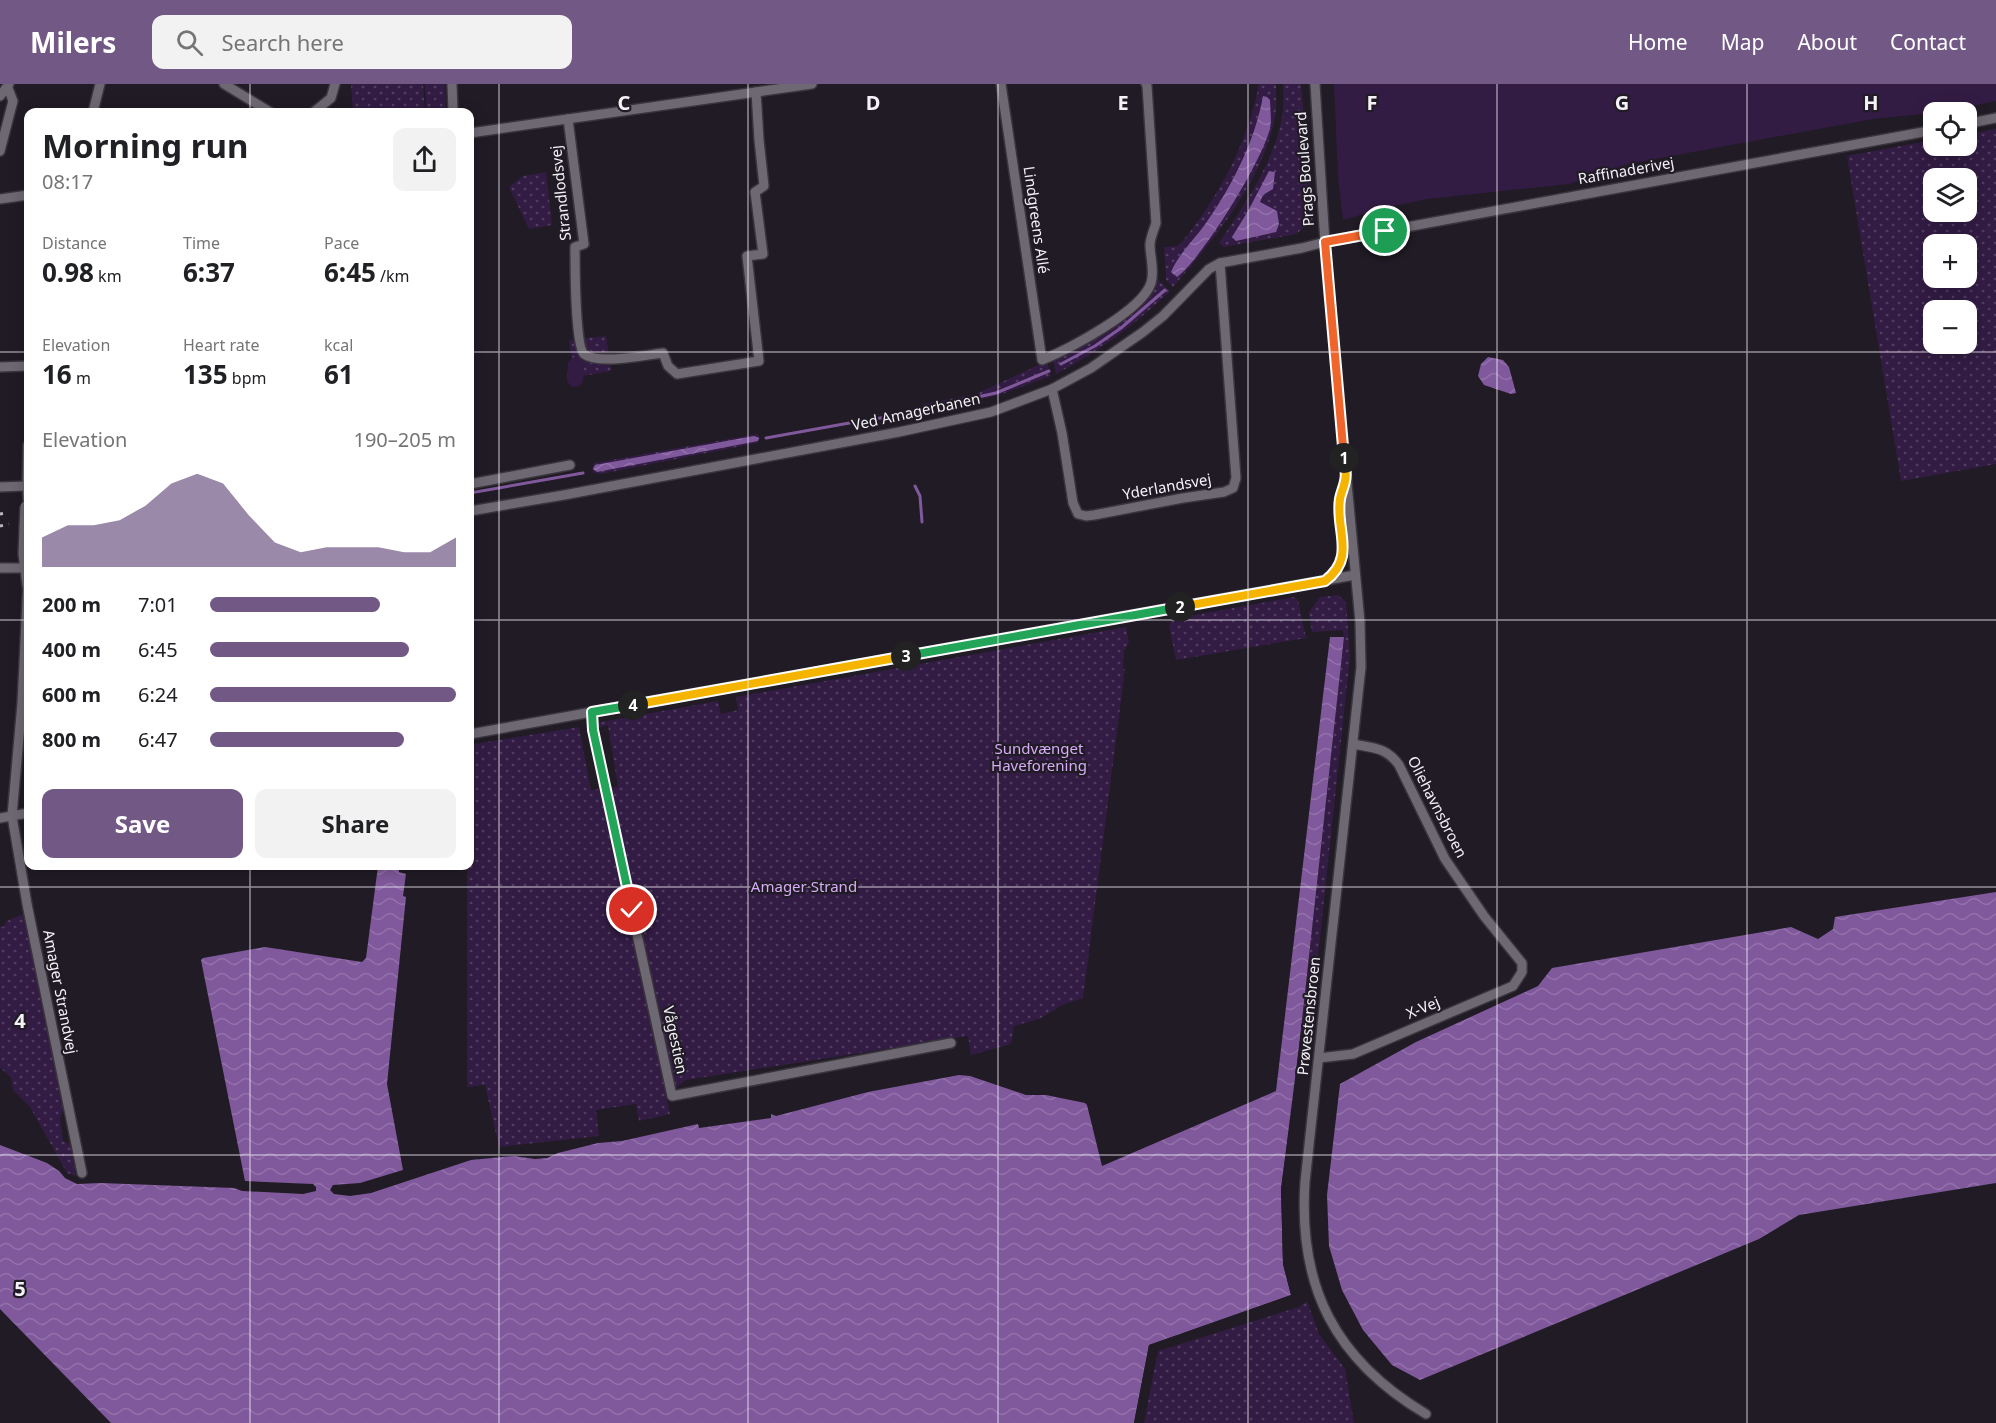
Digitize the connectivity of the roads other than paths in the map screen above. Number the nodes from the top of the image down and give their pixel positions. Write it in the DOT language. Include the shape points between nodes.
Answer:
graph roads {
  1 [pos="100,84"];
  2 [pos="224,84"];
  3 [pos="335,84"];
  4 [pos="452,84"];
  5 [pos="812,84"];
  6 [pos="1001,84"];
  7 [pos="1146,84"];
  8 [pos="1314,84"];
  9 [pos="8,86"];
  10 [pos="756,92"];
  11 [pos="0,96"];
  12 [pos="94,108"];
  13 [pos="263,108"];
  14 [pos="319,108"];
  15 [pos="453,108"];
  16 [pos="1996,118"];
  17 [pos="568,119"];
  18 [pos="1977,122"];
  19 [pos="474,132"];
  20 [pos="1923,132"];
  21 [pos="0,151"];
  22 [pos="24,196"];
  23 [pos="0,199"];
  24 [pos="1325,242"];
  25 [pos="1220,262"];
  26 [pos="0,366"];
  27 [pos="24,366"];
  28 [pos="1052,389"];
  29 [pos="570,465"];
  30 [pos="1346,479"];
  31 [pos="474,483"];
  32 [pos="0,487"];
  33 [pos="24,495"];
  34 [pos="474,510"];
  35 [pos="0,568"];
  36 [pos="24,568"];
  37 [pos="1355,575"];
  38 [pos="1325,581"];
  39 [pos="24,686"];
  40 [pos="592,712"];
  41 [pos="474,733"];
  42 [pos="1353,744"];
  43 [pos="24,814"];
  44 [pos="12,816"];
  45 [pos="0,818"];
  46 [pos="1522,963"];
  47 [pos="951,1043"];
  48 [pos="1319,1058"];
  49 [pos="82,1173"];
  50 [pos="1426,1414"];
  1 -- 12 [label="street"];
  2 -- 13 [label="street"];
  3 -- 14 [label="street" via="331,98"];
  4 -- 15 [label="street"];
  5 -- 10 [label="street"];
  6 -- 7 [label="street, Lindgreens Allé" via="1042,360 1073,347 1118,317 1146,293 1152,280 1150,243 1156,223"];
  8 -- 24 [label="street, Prags Boulevard"];
  9 -- 11 [label="street"];
  9 -- 21 [label="street" via="13,101"];
  10 -- 17 [label="street"];
  10 -- 17 [label="street, Strandlodsvej" via="764,186 755,192 763,254 747,256 759,361 676,374 663,353 607,359 587,356 580,349 575,247 584,244"];
  16 -- 18 [label="street"];
  17 -- 19 [label="street"];
  20 -- 24 [label="street, Raffinaderivej"];
  22 -- 23 [label="street"];
  24 -- 25 [label="street"];
  24 -- 30 [label="street, Prags Boulevard"];
  25 -- 28 [label="street, Ved Amagerbanen" via="1143,332"];
  25 -- 28 [label="street, Yderlandsvej" via="1236,478 1233,488 1094,516 1078,514"];
  26 -- 27 [label="street"];
  28 -- 34 [label="street, Ved Amagerbanen" via="991,412 945,423"];
  29 -- 31 [label="street"];
  30 -- 37 [label="street, Prags Boulevard"];
  30 -- 38 [label="street" via="1339,500 1341,561"];
  32 -- 33 [label="street"];
  35 -- 36 [label="street"];
  37 -- 38 [label="street"];
  37 -- 42 [label="street, Prøvestensbroen" via="1361,667"];
  38 -- 40 [label="street"];
  39 -- 44 [label="street, Amager Strandvej"];
  40 -- 41 [label="street"];
  40 -- 47 [label="street, Vågestien" via="672,1096"];
  42 -- 46 [label="street, Oliehavnsbroen" via="1391,754 1445,859"];
  42 -- 48 [label="street, Prøvestensbroen"];
  43 -- 44 [label="street"];
  44 -- 45 [label="street"];
  44 -- 49 [label="street, Amager Strandvej"];
  46 -- 48 [label="street, X-Vej" via="1522,972 1513,986 1353,1054"];
  48 -- 50 [label="street, Prøvestensbroen" via="1303,1213 1312,1275 1337,1332 1356,1358 1377,1380"];
}
